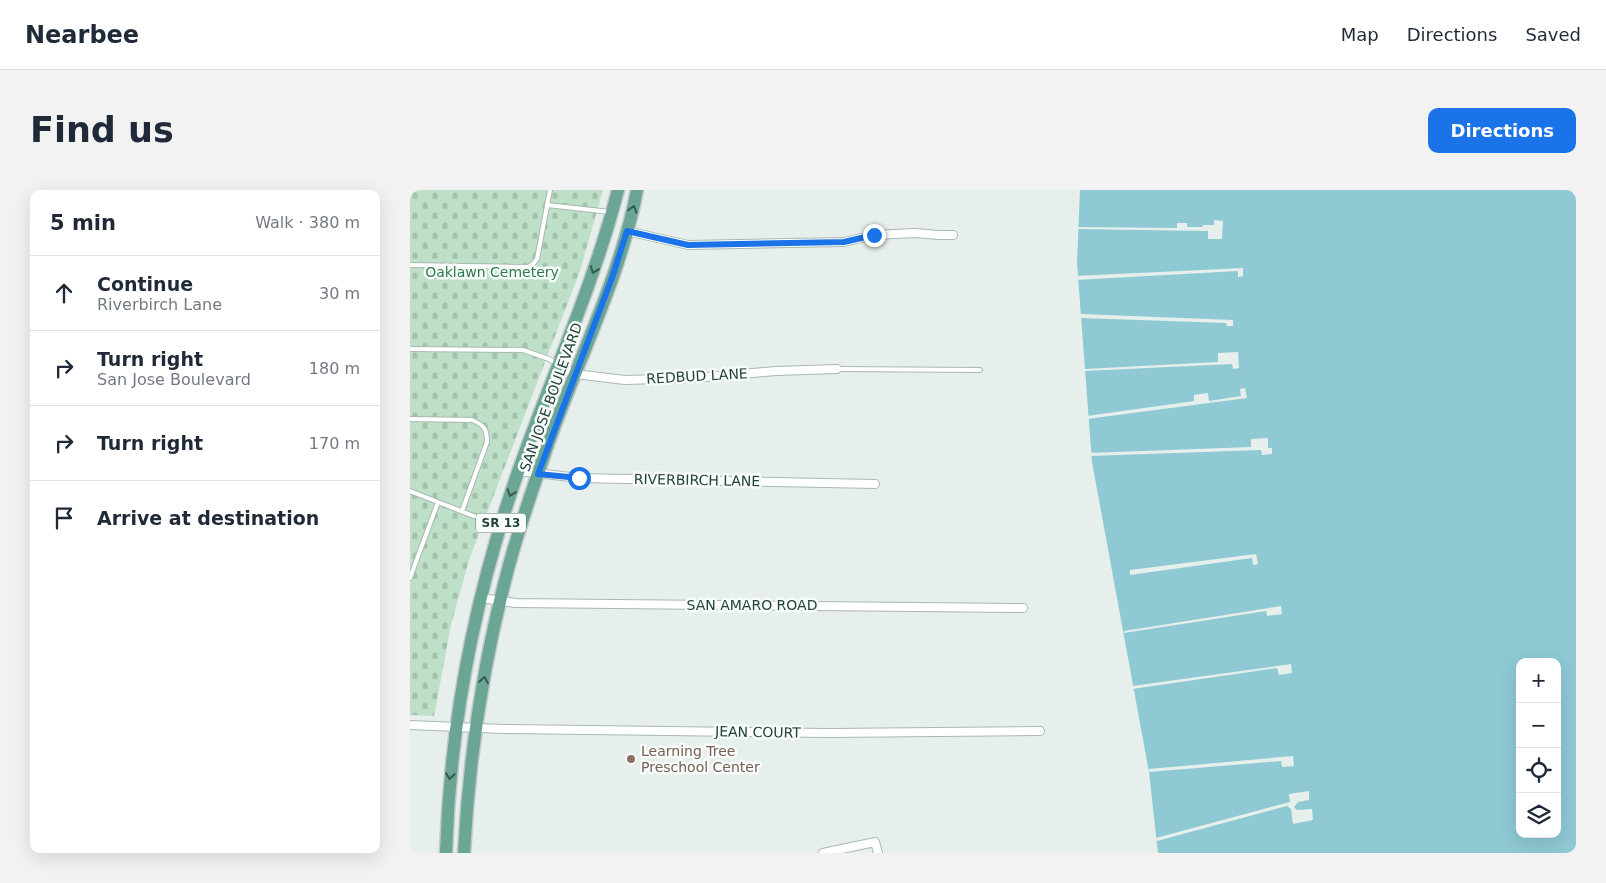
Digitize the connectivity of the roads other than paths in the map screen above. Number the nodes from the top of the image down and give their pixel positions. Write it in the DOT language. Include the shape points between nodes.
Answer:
graph roads {
  1 [pos="550,190"];
  2 [pos="618,190"];
  3 [pos="637,190"];
  4 [pos="547,205"];
  5 [pos="612,212"];
  6 [pos="627,231"];
  7 [pos="953,235"];
  8 [pos="410,265"];
  9 [pos="410,349"];
  10 [pos="558,365"];
  11 [pos="837,369"];
  12 [pos="980,370"];
  13 [pos="575,374"];
  14 [pos="410,419"];
  15 [pos="518,471"];
  16 [pos="538,474"];
  17 [pos="875,484"];
  18 [pos="410,491"];
  19 [pos="438,502"];
  20 [pos="462,511"];
  21 [pos="500,526"];
  22 [pos="410,578"];
  23 [pos="481,598"];
  24 [pos="500,600"];
  25 [pos="1023,608"];
  26 [pos="410,725"];
  27 [pos="455,728"];
  28 [pos="476,728"];
  29 [pos="1040,731"];
  30 [pos="446,853"];
  31 [pos="464,853"];
  32 [pos="823,853"];
  33 [pos="878,853"];
  1 -- 4 [label="lane"];
  2 -- 5 [label="main road, SAN JOSE BOULEVARD / SR 13"];
  6 -- 3 [label="main road, SAN JOSE BOULEVARD / SR 13, one-way"];
  4 -- 5 [label="lane"];
  4 -- 8 [label="lane" via="537,259 528,267"];
  5 -- 10 [label="main road, SAN JOSE BOULEVARD / SR 13, one-way"];
  6 -- 7 [label="street" via="688,245 844,242 874,235 915,233"];
  6 -- 13 [label="main road, SAN JOSE BOULEVARD / SR 13"];
  9 -- 10 [label="lane" via="523,350"];
  10 -- 13 [label="street, REDBUD LANE"];
  10 -- 15 [label="main road, SAN JOSE BOULEVARD / SR 13"];
  11 -- 12 [label="lane"];
  11 -- 13 [label="street, REDBUD LANE" via="634,380"];
  13 -- 16 [label="main road, SAN JOSE BOULEVARD / SR 13"];
  14 -- 20 [label="lane" via="472,420 482,424 487,432 487,442"];
  15 -- 16 [label="street, RIVERBIRCH LANE"];
  15 -- 21 [label="main road, SAN JOSE BOULEVARD / SR 13, one-way"];
  16 -- 17 [label="street, RIVERBIRCH LANE" via="579,478"];
  16 -- 24 [label="main road, SAN JOSE BOULEVARD / SR 13"];
  18 -- 19 [label="lane"];
  19 -- 20 [label="lane"];
  19 -- 22 [label="lane"];
  20 -- 21 [label="lane"];
  21 -- 23 [label="main road, SAN JOSE BOULEVARD / SR 13"];
  23 -- 24 [label="street, SAN AMARO ROAD"];
  23 -- 27 [label="main road, SAN JOSE BOULEVARD / SR 13"];
  24 -- 25 [label="street, SAN AMARO ROAD" via="516,604"];
  28 -- 24 [label="main road, SAN JOSE BOULEVARD / SR 13, one-way"];
  26 -- 27 [label="street, JEAN COURT"];
  27 -- 28 [label="street, JEAN COURT"];
  27 -- 30 [label="main road, SAN JOSE BOULEVARD / SR 13, one-way"];
  28 -- 29 [label="street, JEAN COURT" via="830,733"];
  28 -- 31 [label="main road, SAN JOSE BOULEVARD / SR 13"];
  32 -- 33 [label="street" via="875,842"];
}
